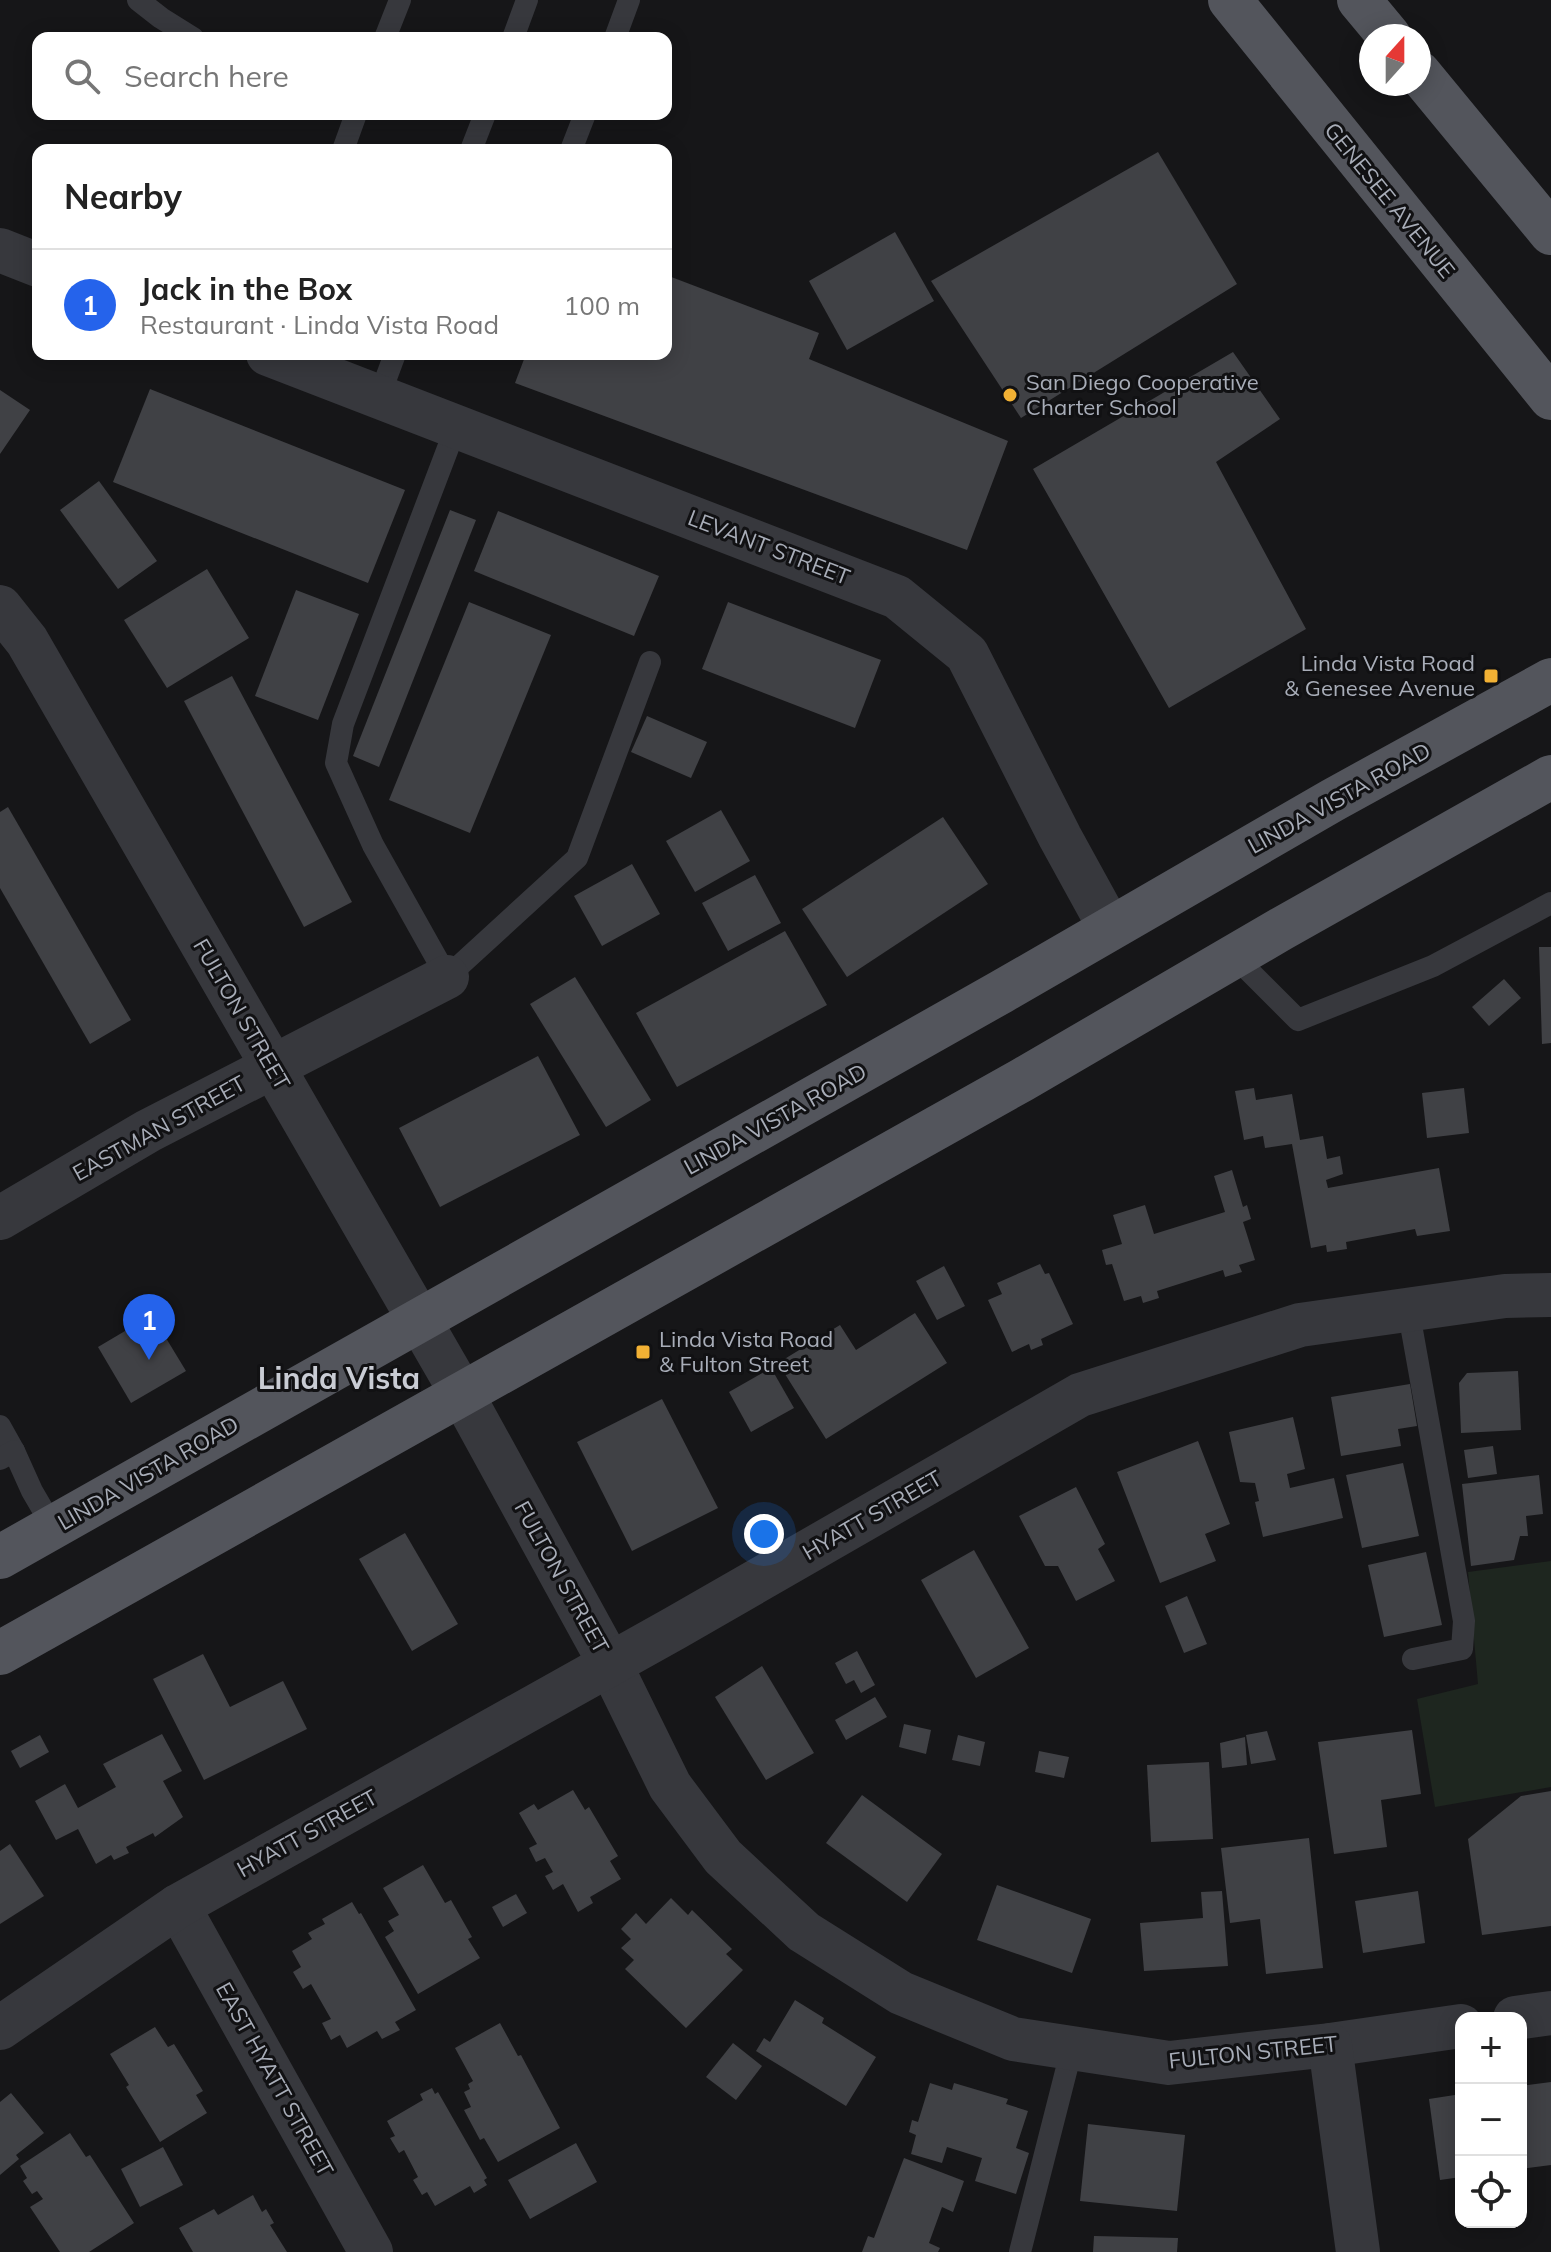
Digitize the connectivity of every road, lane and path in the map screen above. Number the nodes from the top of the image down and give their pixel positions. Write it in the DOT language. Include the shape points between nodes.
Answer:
graph roads {
  1 [pos="138,0"];
  2 [pos="400,0"];
  3 [pos="527,0"];
  4 [pos="629,0"];
  5 [pos="1230,0"];
  6 [pos="1359,0"];
  7 [pos="1379,24"];
  8 [pos="183,32"];
  9 [pos="387,32"];
  10 [pos="515,32"];
  11 [pos="617,32"];
  12 [pos="1431,88"];
  13 [pos="354,120"];
  14 [pos="483,120"];
  15 [pos="583,120"];
  16 [pos="345,144"];
  17 [pos="473,144"];
  18 [pos="573,144"];
  19 [pos="1551,233"];
  20 [pos="0,250"];
  21 [pos="32,263"];
  22 [pos="283,360"];
  23 [pos="393,360"];
  24 [pos="379,397"];
  25 [pos="1551,398"];
  26 [pos="456,427"];
  27 [pos="0,607"];
  28 [pos="650,662"];
  29 [pos="1551,680"];
  30 [pos="1551,777"];
  31 [pos="1551,903"];
  32 [pos="1110,928"];
  33 [pos="1234,956"];
  34 [pos="447,977"];
  35 [pos="273,1066"];
  36 [pos="0,1218"];
  37 [pos="1551,1295"];
  38 [pos="1408,1308"];
  39 [pos="417,1320"];
  40 [pos="462,1394"];
  41 [pos="0,1426"];
  42 [pos="7,1455"];
  43 [pos="53,1527"];
  44 [pos="0,1557"];
  45 [pos="0,1653"];
  46 [pos="1413,1659"];
  47 [pos="609,1662"];
  48 [pos="178,1906"];
  49 [pos="1551,2013"];
  50 [pos="1527,2016"];
  51 [pos="1455,2027"];
  52 [pos="0,2028"];
  53 [pos="1330,2045"];
  54 [pos="1072,2048"];
  55 [pos="371,2252"];
  56 [pos="1020,2252"];
  57 [pos="1358,2252"];
  1 -- 8 [label="lane"];
  2 -- 9 [label="lane"];
  3 -- 10 [label="lane"];
  4 -- 11 [label="lane"];
  5 -- 25 [label="main road, GENESEE AVENUE"];
  6 -- 7 [label="main road"];
  12 -- 19 [label="main road"];
  13 -- 16 [label="lane"];
  14 -- 17 [label="lane"];
  15 -- 18 [label="lane"];
  20 -- 21 [label="street"];
  22 -- 24 [label="street, LEVANT STREET"];
  23 -- 24 [label="lane"];
  24 -- 26 [label="street, LEVANT STREET"];
  26 -- 32 [label="street, LEVANT STREET" via="897,597 967,654"];
  26 -- 34 [label="lane" via="343,724 336,763 373,845"];
  27 -- 35 [label="street, FULTON STREET" via="27,641"];
  28 -- 34 [label="lane" via="577,858"];
  29 -- 32 [label="main road, LINDA VISTA ROAD"];
  30 -- 33 [label="main road"];
  31 -- 33 [label="lane" via="1433,966 1298,1020"];
  32 -- 39 [label="main road, LINDA VISTA ROAD"];
  33 -- 40 [label="main road"];
  34 -- 35 [label="street, EASTMAN STREET"];
  35 -- 36 [label="street, EASTMAN STREET" via="148,1131"];
  35 -- 39 [label="street, FULTON STREET"];
  37 -- 38 [label="street, HYATT STREET"];
  38 -- 46 [label="lane" via="1464,1621 1462,1649"];
  38 -- 47 [label="street, HYATT STREET" via="1300,1325 1080,1395"];
  39 -- 40 [label="street, FULTON STREET"];
  39 -- 43 [label="main road, LINDA VISTA ROAD"];
  40 -- 45 [label="main road"];
  40 -- 47 [label="street, FULTON STREET"];
  41 -- 42 [label="lane"];
  42 -- 43 [label="lane"];
  43 -- 44 [label="main road, LINDA VISTA ROAD"];
  47 -- 48 [label="street, HYATT STREET"];
  47 -- 54 [label="street, FULTON STREET" via="670,1786 723,1857 804,1932 901,1993 1013,2039"];
  48 -- 52 [label="street, HYATT STREET"];
  48 -- 55 [label="street, EAST HYATT STREET"];
  49 -- 50 [label="street"];
  51 -- 53 [label="street, FULTON STREET"];
  53 -- 54 [label="street, FULTON STREET" via="1169,2063"];
  53 -- 57 [label="street"];
  54 -- 56 [label="lane"];
}
